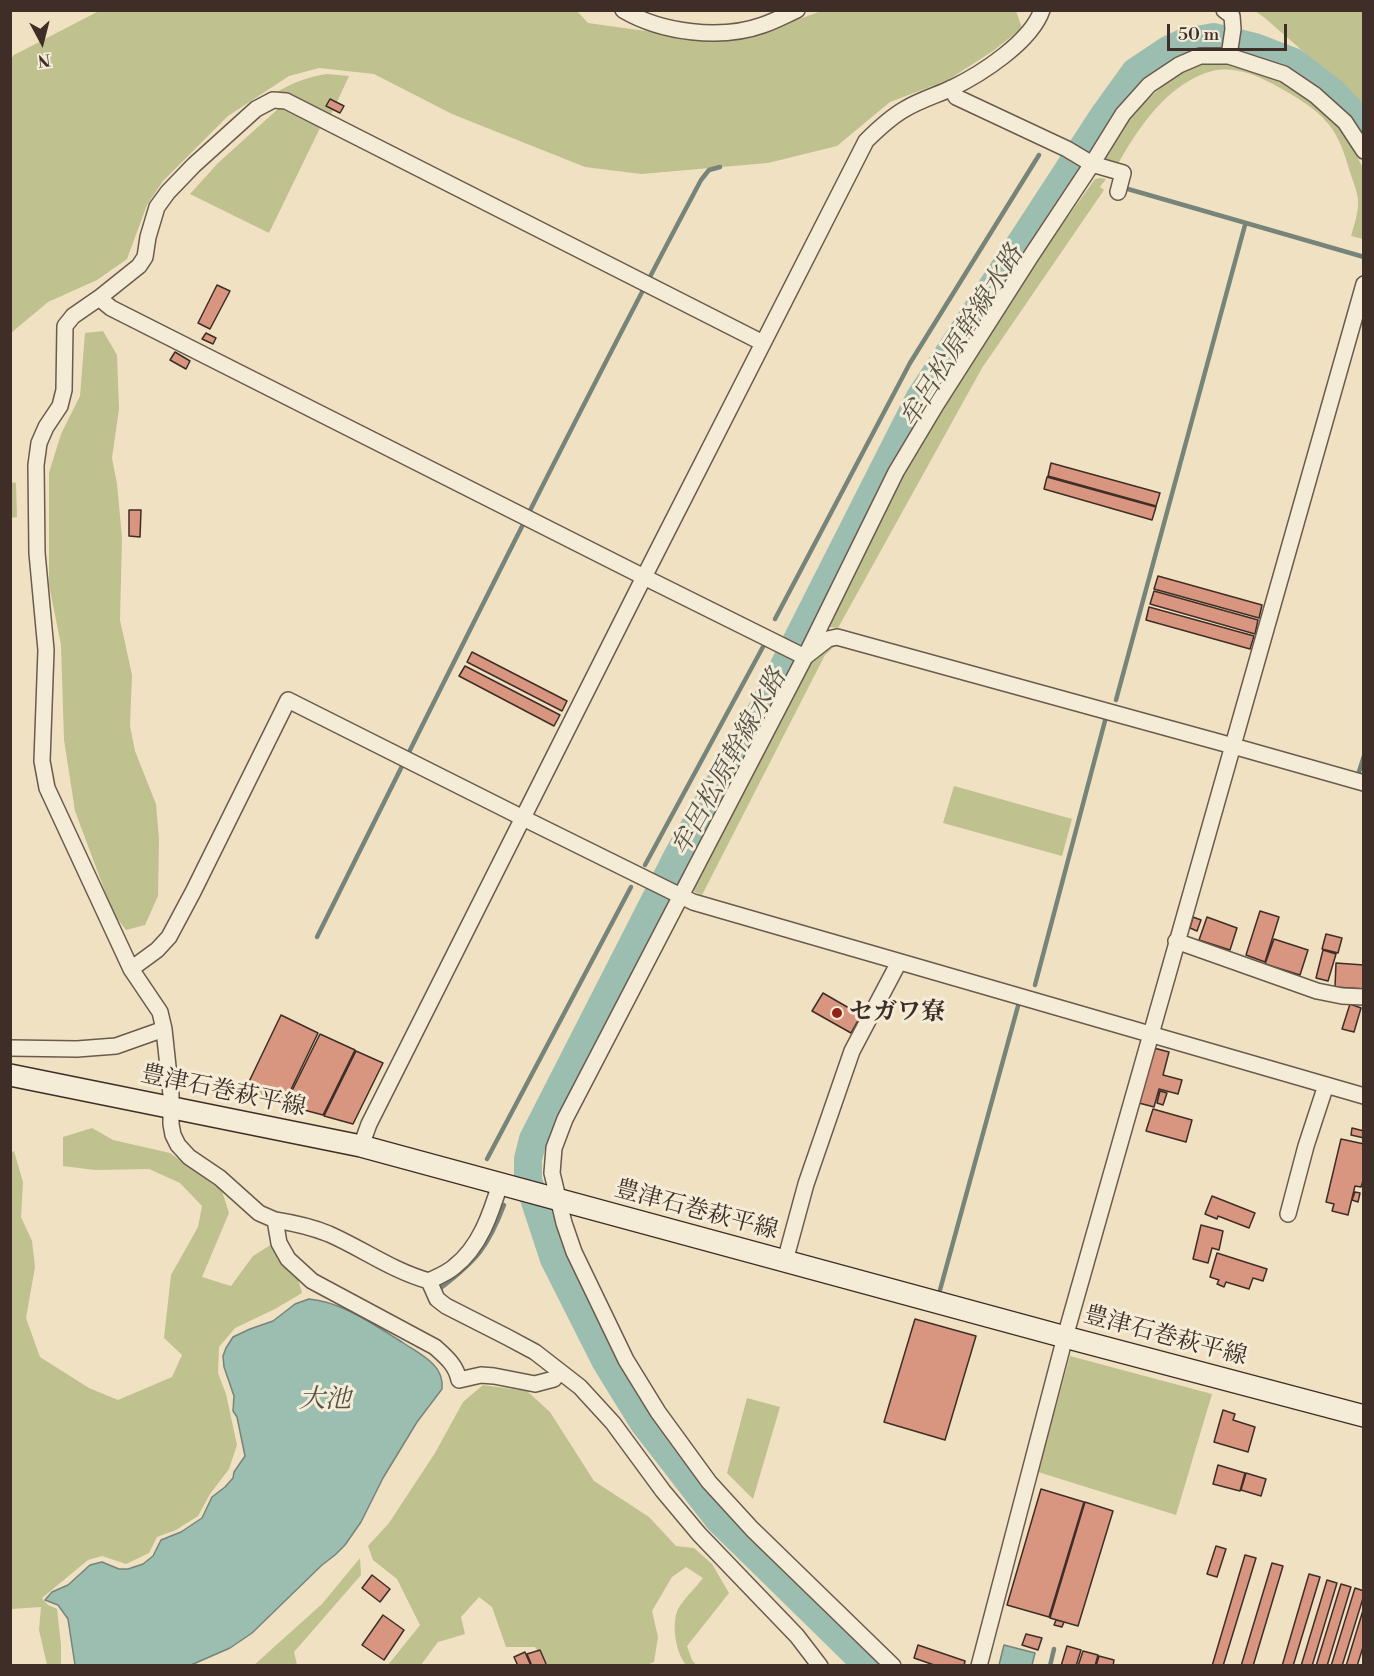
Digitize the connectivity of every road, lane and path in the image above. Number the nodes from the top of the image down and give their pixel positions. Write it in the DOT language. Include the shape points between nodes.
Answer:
graph roads {
  1 [pos="623,10"];
  2 [pos="797,10"];
  3 [pos="1042,10"];
  4 [pos="1224,10"];
  5 [pos="1229,52"];
  6 [pos="951,88"];
  7 [pos="1364,151"];
  8 [pos="1089,163"];
  9 [pos="1120,186"];
  10 [pos="1364,284"];
  11 [pos="99,298"];
  12 [pos="763,343"];
  13 [pos="644,577"];
  14 [pos="803,656"];
  15 [pos="1233,746"];
  16 [pos="1364,783"];
  17 [pos="523,818"];
  18 [pos="680,895"];
  19 [pos="1176,941"];
  20 [pos="899,962"];
  21 [pos="131,969"];
  22 [pos="1364,997"];
  23 [pos="164,1029"];
  24 [pos="1150,1034"];
  25 [pos="10,1048"];
  26 [pos="10,1075"];
  27 [pos="1326,1085"];
  28 [pos="1364,1096"];
  29 [pos="170,1107"];
  30 [pos="361,1146"];
  31 [pos="503,1184"];
  32 [pos="553,1198"];
  33 [pos="1288,1214"];
  34 [pos="275,1220"];
  35 [pos="785,1261"];
  36 [pos="429,1281"];
  37 [pos="1065,1337"];
  38 [pos="559,1371"];
  39 [pos="1364,1416"];
  40 [pos="820,1665"];
  41 [pos="893,1665"];
  42 [pos="979,1665"];
  1 -- 2 [label="street" via="647,23 693,32 730,33 762,26"];
  3 -- 6 [label="street" via="1024,39 977,75"];
  4 -- 5 [label="street" via="1232,16"];
  5 -- 7 [label="street" via="1284,74 1316,95 1345,122"];
  5 -- 8 [label="street" via="1200,56 1149,85"];
  6 -- 8 [label="street" via="956,97 1067,148"];
  6 -- 12 [label="street" via="905,109 866,141"];
  8 -- 9 [label="street" via="1123,173"];
  8 -- 14 [label="street" via="896,472"];
  10 -- 15 [label="street"];
  11 -- 12 [label="street" via="146,257 157,207 168,192 256,109 273,100 286,101"];
  11 -- 13 [label="street" via="111,308"];
  11 -- 21 [label="street" via="72,316 65,326 64,390 60,406 39,443 36,465 37,553 46,650 42,761 47,788"];
  12 -- 13 [label="street"];
  13 -- 14 [label="street"];
  13 -- 17 [label="street"];
  14 -- 15 [label="street" via="837,637"];
  14 -- 18 [label="street"];
  15 -- 16 [label="street"];
  15 -- 19 [label="street"];
  17 -- 18 [label="street"];
  17 -- 21 [label="street" via="288,700 169,937"];
  17 -- 30 [label="street"];
  18 -- 20 [label="street"];
  18 -- 32 [label="street" via="565,1119 554,1148"];
  19 -- 22 [label="street" via="1317,991"];
  19 -- 24 [label="street"];
  20 -- 24 [label="street"];
  20 -- 35 [label="street" via="852,1051 806,1184"];
  21 -- 23 [label="street" via="160,1012"];
  23 -- 25 [label="street" via="116,1046"];
  23 -- 29 [label="street"];
  24 -- 27 [label="street"];
  24 -- 37 [label="street"];
  26 -- 29 [label="main road, 豊津石巻萩平線"];
  27 -- 28 [label="street"];
  27 -- 33 [label="street"];
  29 -- 30 [label="main road, 豊津石巻萩平線"];
  29 -- 34 [label="street" via="173,1135 189,1157 259,1212"];
  30 -- 31 [label="main road, 豊津石巻萩平線"];
  31 -- 32 [label="main road, 豊津石巻萩平線"];
  31 -- 36 [label="street" via="481,1235 468,1254"];
  32 -- 35 [label="main road, 豊津石巻萩平線"];
  32 -- 41 [label="street" via="574,1252 626,1360 658,1412 709,1482 752,1529"];
  34 -- 36 [label="street" via="328,1234 409,1276"];
  34 -- 38 [label="street" via="279,1243 288,1258 312,1281 435,1347 450,1361 459,1380 487,1375 535,1384 554,1379"];
  35 -- 37 [label="main road, 豊津石巻萩平線"];
  36 -- 38 [label="street" via="437,1299 446,1306 535,1352"];
  37 -- 39 [label="main road, 豊津石巻萩平線"];
  37 -- 42 [label="street"];
  38 -- 40 [label="street" via="614,1423 663,1491"];
}
